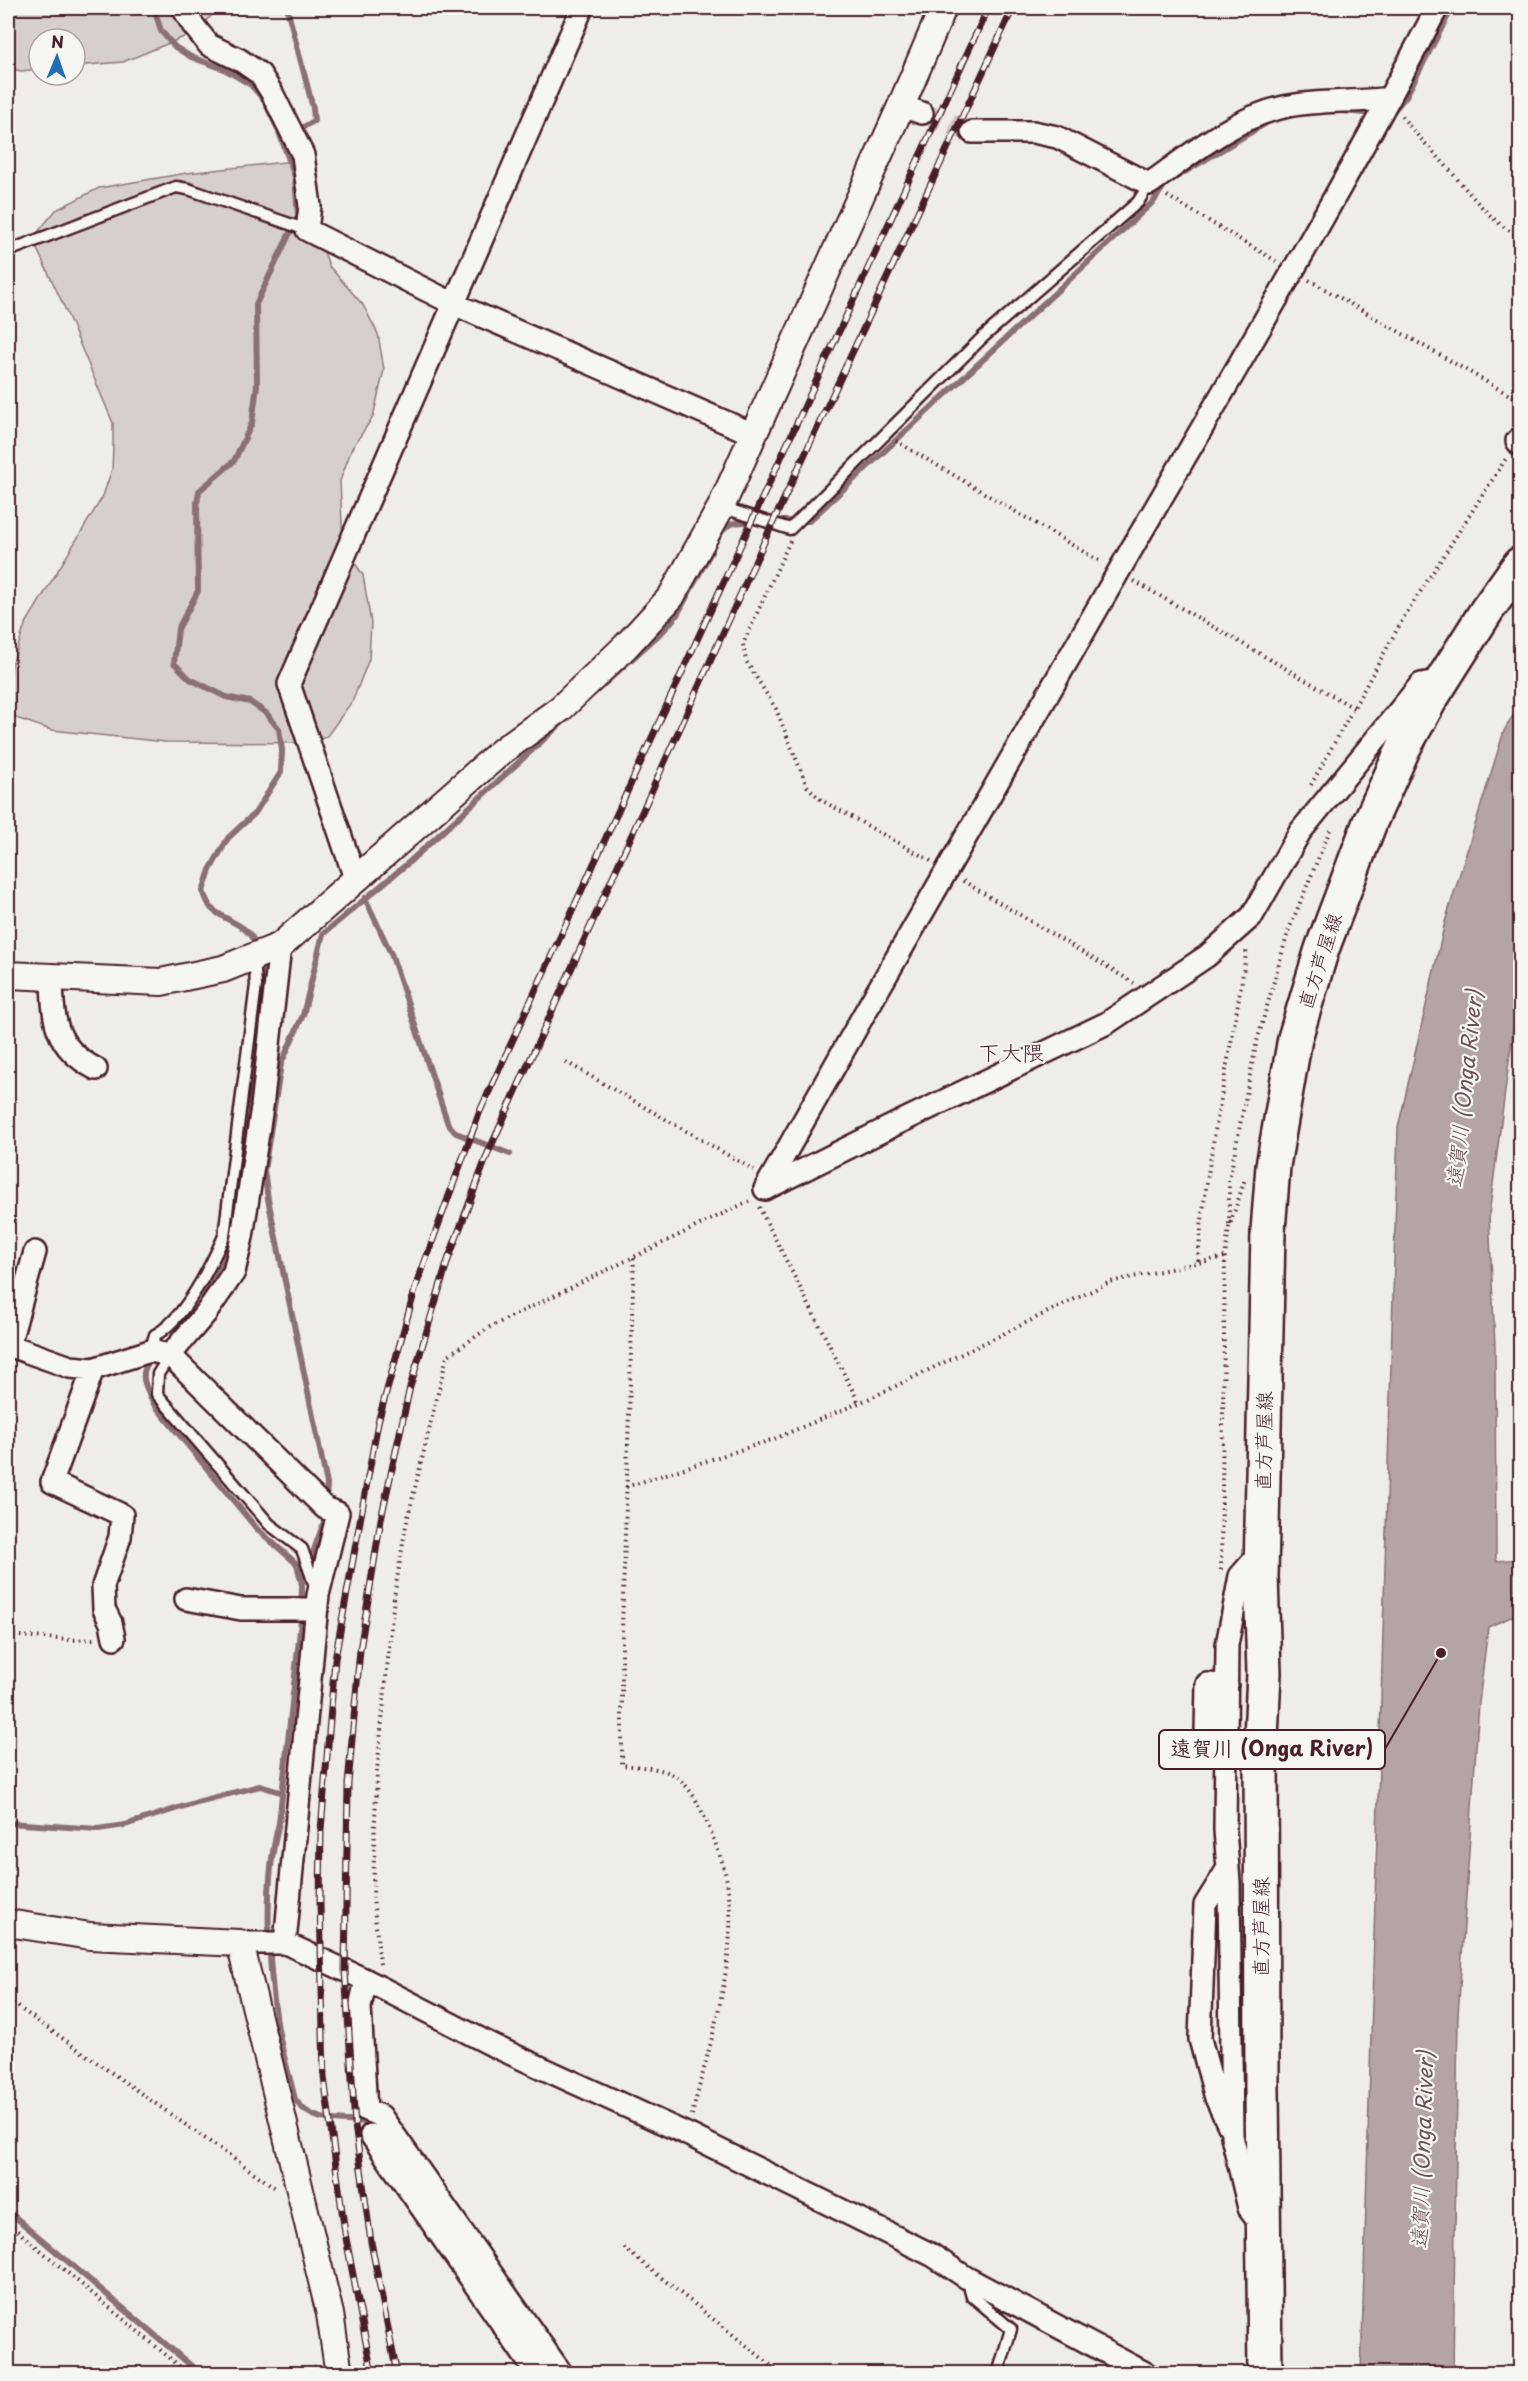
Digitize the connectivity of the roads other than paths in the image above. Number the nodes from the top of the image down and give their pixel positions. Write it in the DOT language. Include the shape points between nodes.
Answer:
graph roads {
  1 [pos="183,8"];
  2 [pos="582,8"];
  3 [pos="943,8"];
  4 [pos="1437,8"];
  5 [pos="1390,98"];
  6 [pos="972,132"];
  7 [pos="1149,184"];
  8 [pos="307,230"];
  9 [pos="8,251"];
  10 [pos="454,304"];
  11 [pos="753,434"];
  12 [pos="721,507"];
  13 [pos="1521,564"];
  14 [pos="1443,680"];
  15 [pos="356,881"];
  16 [pos="280,946"];
  17 [pos="254,957"];
  18 [pos="8,975"];
  19 [pos="52,977"];
  20 [pos="96,1069"];
  21 [pos="244,1156"];
  22 [pos="35,1252"];
  23 [pos="8,1345"];
  24 [pos="160,1353"];
  25 [pos="93,1369"];
  26 [pos="1262,1551"];
  27 [pos="186,1599"];
  28 [pos="317,1602"];
  29 [pos="114,1638"];
  30 [pos="1228,1868"];
  31 [pos="8,1923"];
  32 [pos="264,1943"];
  33 [pos="366,1980"];
  34 [pos="1232,2132"];
  35 [pos="371,2135"];
  36 [pos="1263,2226"];
  37 [pos="967,2278"];
  38 [pos="339,2373"];
  39 [pos="537,2373"];
  40 [pos="562,2373"];
  41 [pos="998,2373"];
  42 [pos="1147,2373"];
  43 [pos="1266,2373"];
  1 -- 8 [label="street" via="209,45 260,74 272,93 303,155 310,206"];
  2 -- 10 [label="street"];
  3 -- 11 [label="street" via="912,110"];
  4 -- 5 [label="street"];
  5 -- 7 [label="street" via="1319,102 1273,110 1226,130"];
  5 -- 14 [label="street" via="765,1189 1107,1023 1207,956 1252,916 1300,832 1421,684"];
  6 -- 7 [label="street" via="1033,132 1058,137"];
  7 -- 12 [label="lane" via="1138,202 982,337 790,529"];
  8 -- 9 [label="lane" via="176,187"];
  8 -- 10 [label="street"];
  10 -- 11 [label="street"];
  10 -- 15 [label="street" via="289,684"];
  11 -- 12 [label="street"];
  12 -- 15 [label="street" via="671,597 626,646 560,709 502,750"];
  13 -- 14 [label="main road, 直方芦屋線"];
  14 -- 26 [label="main road, 直方芦屋線" via="1404,747 1371,822 1322,949 1295,1038 1273,1166 1268,1231"];
  15 -- 16 [label="street"];
  16 -- 17 [label="street"];
  16 -- 21 [label="street"];
  17 -- 19 [label="street" via="223,969 161,982"];
  17 -- 21 [label="lane" via="256,985"];
  18 -- 19 [label="street"];
  19 -- 20 [label="street" via="58,1032 68,1047"];
  21 -- 24 [label="street" via="242,1237 234,1272 206,1313"];
  22 -- 23 [label="street"];
  23 -- 25 [label="street" via="70,1367"];
  24 -- 25 [label="street"];
  24 -- 28 [label="lane" via="158,1394 269,1524 302,1549"];
  24 -- 28 [label="street" via="325,1508 338,1513"];
  25 -- 29 [label="street" via="52,1482 122,1515 120,1538 103,1586 104,1609"];
  26 -- 30 [label="street" via="1240,1576 1227,1645"];
  26 -- 36 [label="main road, 直方芦屋線"];
  27 -- 28 [label="street" via="241,1610"];
  28 -- 32 [label="street"];
  30 -- 34 [label="street"];
  30 -- 34 [label="street" via="1205,1905 1200,2039 1216,2098"];
  31 -- 32 [label="street" via="90,1936"];
  32 -- 33 [label="street"];
  32 -- 38 [label="street" via="302,2196 330,2314"];
  33 -- 37 [label="street" via="494,2046 687,2134 932,2255"];
  33 -- 40 [label="street" via="360,2007 366,2110 381,2116"];
  34 -- 36 [label="street" via="1249,2208"];
  35 -- 39 [label="street"];
  36 -- 43 [label="main road, 直方芦屋線"];
  37 -- 41 [label="lane" via="972,2296 1011,2329"];
  37 -- 42 [label="street"];
}
